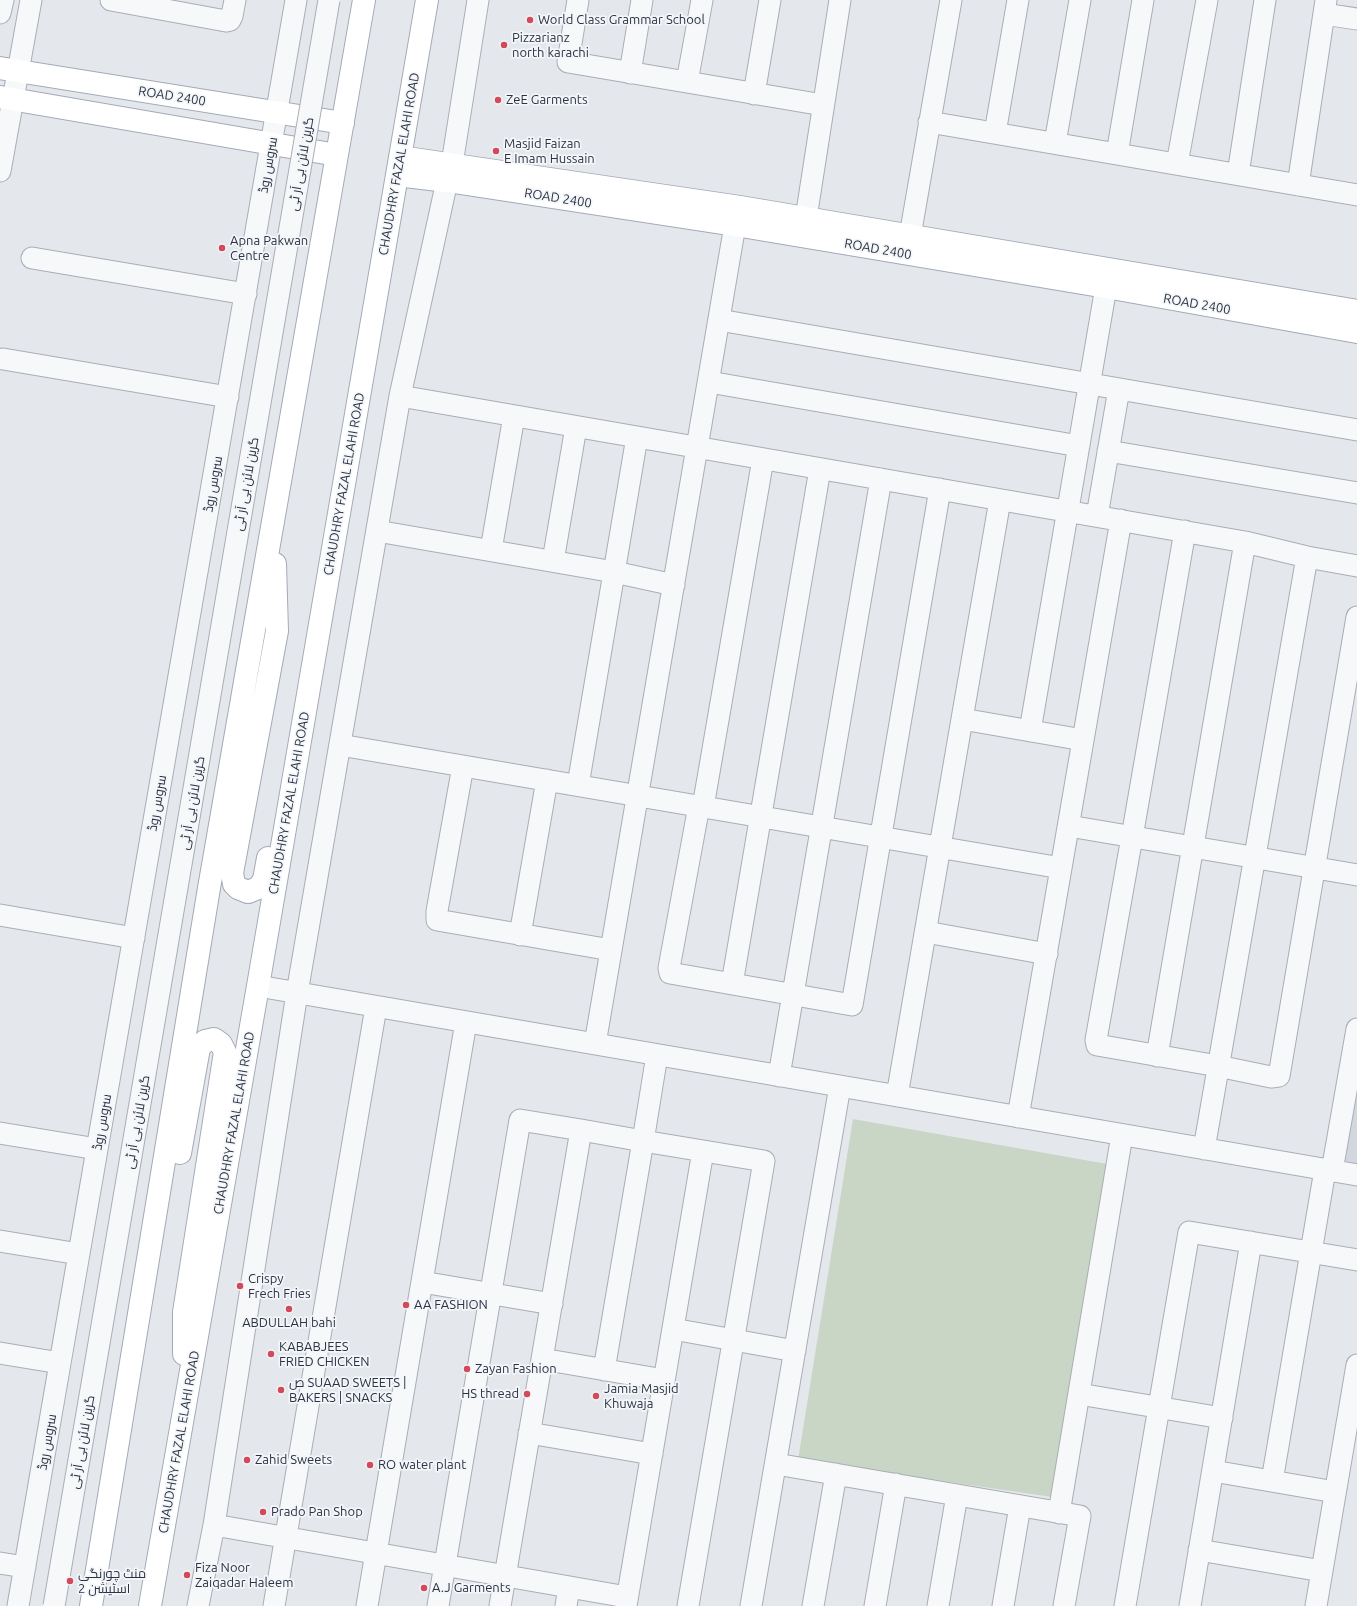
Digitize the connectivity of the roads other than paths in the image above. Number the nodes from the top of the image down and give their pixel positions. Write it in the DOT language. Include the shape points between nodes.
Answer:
graph roads {
  1 [pos="2,0"];
  2 [pos="31,0"];
  3 [pos="111,0"];
  4 [pos="235,0"];
  5 [pos="296,0"];
  6 [pos="329,0"];
  7 [pos="364,0"];
  8 [pos="427,0"];
  9 [pos="478,0"];
  10 [pos="578,0"];
  11 [pos="642,0"];
  12 [pos="702,0"];
  13 [pos="770,0"];
  14 [pos="840,0"];
  15 [pos="952,0"];
  16 [pos="1018,0"];
  17 [pos="1080,0"];
  18 [pos="1143,0"];
  19 [pos="1207,0"];
  20 [pos="1266,0"];
  21 [pos="1325,7"];
  22 [pos="0,14"];
  23 [pos="1357,19"];
  24 [pos="9,70"];
  25 [pos="630,73"];
  26 [pos="687,82"];
  27 [pos="754,94"];
  28 [pos="6,98"];
  29 [pos="824,105"];
  30 [pos="277,113"];
  31 [pos="929,122"];
  32 [pos="343,123"];
  33 [pos="995,133"];
  34 [pos="272,143"];
  35 [pos="1055,143"];
  36 [pos="1117,154"];
  37 [pos="337,155"];
  38 [pos="1177,164"];
  39 [pos="398,166"];
  40 [pos="0,171"];
  41 [pos="449,172"];
  42 [pos="1238,174"];
  43 [pos="1298,185"];
  44 [pos="1357,195"];
  45 [pos="806,218"];
  46 [pos="735,224"];
  47 [pos="910,236"];
  48 [pos="32,258"];
  49 [pos="1106,287"];
  50 [pos="246,294"];
  51 [pos="1357,310"];
  52 [pos="719,320"];
  53 [pos="1357,332"];
  54 [pos="3,359"];
  55 [pos="709,382"];
  56 [pos="1089,384"];
  57 [pos="1119,389"];
  58 [pos="400,396"];
  59 [pos="228,397"];
  60 [pos="514,416"];
  61 [pos="576,427"];
  62 [pos="1357,430"];
  63 [pos="637,437"];
  64 [pos="1079,446"];
  65 [pos="698,448"];
  66 [pos="1108,450"];
  67 [pos="763,459"];
  68 [pos="820,469"];
  69 [pos="881,479"];
  70 [pos="940,489"];
  71 [pos="1357,493"];
  72 [pos="1000,500"];
  73 [pos="1067,511"];
  74 [pos="1097,516"];
  75 [pos="1121,520"];
  76 [pos="273,522"];
  77 [pos="377,531"];
  78 [pos="1185,531"];
  79 [pos="1245,542"];
  80 [pos="491,550"];
  81 [pos="1307,556"];
  82 [pos="553,561"];
  83 [pos="1357,566"];
  84 [pos="614,572"];
  85 [pos="674,584"];
  86 [pos="324,597"];
  87 [pos="1357,617"];
  88 [pos="962,719"];
  89 [pos="1030,731"];
  90 [pos="1083,740"];
  91 [pos="340,745"];
  92 [pos="463,766"];
  93 [pos="547,780"];
  94 [pos="578,785"];
  95 [pos="638,796"];
  96 [pos="701,806"];
  97 [pos="761,817"];
  98 [pos="1069,826"];
  99 [pos="822,827"];
  100 [pos="1132,837"];
  101 [pos="881,838"];
  102 [pos="1193,847"];
  103 [pos="940,848"];
  104 [pos="1254,858"];
  105 [pos="1061,868"];
  106 [pos="1314,868"];
  107 [pos="1357,876"];
  108 [pos="0,915"];
  109 [pos="926,932"];
  110 [pos="520,934"];
  111 [pos="134,938"];
  112 [pos="612,950"];
  113 [pos="1047,954"];
  114 [pos="732,984"];
  115 [pos="258,986"];
  116 [pos="297,993"];
  117 [pos="793,994"];
  118 [pos="376,1006"];
  119 [pos="466,1022"];
  120 [pos="1357,1029"];
  121 [pos="595,1044"];
  122 [pos="657,1055"];
  123 [pos="1157,1056"];
  124 [pos="1218,1066"];
  125 [pos="779,1076"];
  126 [pos="840,1086"];
  127 [pos="898,1096"];
  128 [pos="1018,1117"];
  129 [pos="581,1130"];
  130 [pos="0,1133"];
  131 [pos="1122,1135"];
  132 [pos="643,1140"];
  133 [pos="97,1149"];
  134 [pos="1204,1149"];
  135 [pos="703,1151"];
  136 [pos="1329,1170"];
  137 [pos="1357,1175"];
  138 [pos="0,1241"];
  139 [pos="1252,1242"];
  140 [pos="1312,1253"];
  141 [pos="79,1254"];
  142 [pos="1357,1260"];
  143 [pos="422,1282"];
  144 [pos="491,1293"];
  145 [pos="552,1304"];
  146 [pos="673,1329"];
  147 [pos="733,1341"];
  148 [pos="795,1351"];
  149 [pos="0,1353"];
  150 [pos="542,1359"];
  151 [pos="60,1363"];
  152 [pos="1357,1364"];
  153 [pos="604,1370"];
  154 [pos="664,1380"];
  155 [pos="127,1381"];
  156 [pos="1079,1394"];
  157 [pos="1159,1407"];
  158 [pos="184,1413"];
  159 [pos="1222,1418"];
  160 [pos="530,1433"];
  161 [pos="1351,1440"];
  162 [pos="652,1454"];
  163 [pos="776,1464"];
  164 [pos="1213,1471"];
  165 [pos="836,1474"];
  166 [pos="1272,1481"];
  167 [pos="896,1484"];
  168 [pos="1335,1492"];
  169 [pos="957,1495"];
  170 [pos="1020,1506"];
  171 [pos="1059,1512"];
  172 [pos="214,1525"];
  173 [pos="286,1539"];
  174 [pos="1199,1550"];
  175 [pos="376,1554"];
  176 [pos="0,1563"];
  177 [pos="445,1566"];
  178 [pos="25,1567"];
  179 [pos="1322,1571"];
  180 [pos="505,1576"];
  181 [pos="567,1597"];
  182 [pos="626,1602"];
  183 [pos="18,1606"];
  184 [pos="54,1606"];
  185 [pos="91,1606"];
  186 [pos="150,1606"];
  187 [pos="198,1606"];
  188 [pos="274,1606"];
  189 [pos="367,1606"];
  190 [pos="438,1606"];
  191 [pos="500,1606"];
  192 [pos="688,1606"];
  193 [pos="751,1606"];
  194 [pos="813,1606"];
  195 [pos="875,1606"];
  196 [pos="938,1606"];
  197 [pos="1003,1606"];
  198 [pos="1064,1606"];
  199 [pos="1126,1606"];
  200 [pos="1190,1606"];
  201 [pos="1316,1606"];
  1 -- 22 [label="street"];
  2 -- 24 [label="street"];
  3 -- 4 [label="street" via="226,21 232,16"];
  5 -- 30 [label="street, سروس روڈ"];
  6 -- 184 [label="street, گرین لائن بی آر ٹی, bridge"];
  7 -- 32 [label="main road"];
  8 -- 39 [label="main road, CHAUDHRY FAZAL ELAHI ROAD"];
  9 -- 41 [label="street"];
  10 -- 25 [label="street" via="568,62"];
  11 -- 25 [label="street"];
  12 -- 26 [label="street"];
  13 -- 27 [label="street"];
  14 -- 29 [label="street"];
  15 -- 31 [label="street"];
  16 -- 33 [label="street"];
  17 -- 35 [label="street"];
  18 -- 36 [label="street"];
  19 -- 38 [label="street"];
  20 -- 42 [label="street"];
  21 -- 23 [label="street"];
  21 -- 43 [label="street"];
  24 -- 28 [label="street"];
  24 -- 30 [label="main road, ROAD 2400"];
  25 -- 26 [label="street"];
  26 -- 27 [label="street"];
  27 -- 29 [label="street"];
  28 -- 34 [label="main road"];
  28 -- 40 [label="street"];
  29 -- 45 [label="street"];
  30 -- 32 [label="main road, ROAD 2400"];
  30 -- 34 [label="street, سروس روڈ"];
  31 -- 33 [label="street"];
  31 -- 47 [label="street"];
  32 -- 37 [label="main road"];
  33 -- 35 [label="street"];
  34 -- 37 [label="main road"];
  34 -- 50 [label="street, سروس روڈ"];
  35 -- 36 [label="street"];
  36 -- 38 [label="street"];
  37 -- 76 [label="main road"];
  38 -- 42 [label="street"];
  39 -- 41 [label="main road, ROAD 2400"];
  39 -- 86 [label="main road, CHAUDHRY FAZAL ELAHI ROAD"];
  41 -- 45 [label="main road, ROAD 2400"];
  41 -- 46 [label="main road, ROAD 2400"];
  41 -- 58 [label="street"];
  42 -- 43 [label="street"];
  43 -- 44 [label="street"];
  45 -- 47 [label="main road, ROAD 2400"];
  46 -- 49 [label="main road, ROAD 2400"];
  46 -- 52 [label="street"];
  47 -- 51 [label="main road, ROAD 2400"];
  48 -- 50 [label="street"];
  49 -- 53 [label="main road, ROAD 2400"];
  49 -- 56 [label="street"];
  50 -- 59 [label="street, سروس روڈ"];
  52 -- 55 [label="street"];
  52 -- 56 [label="street"];
  54 -- 59 [label="street"];
  55 -- 64 [label="street"];
  55 -- 65 [label="street"];
  56 -- 57 [label="street"];
  56 -- 64 [label="street"];
  57 -- 62 [label="street"];
  57 -- 66 [label="street"];
  58 -- 60 [label="street"];
  58 -- 77 [label="street"];
  59 -- 111 [label="street, سروس روڈ"];
  60 -- 61 [label="street"];
  60 -- 80 [label="street"];
  61 -- 63 [label="street"];
  61 -- 82 [label="street"];
  63 -- 65 [label="street"];
  63 -- 84 [label="street"];
  64 -- 73 [label="street"];
  65 -- 67 [label="street"];
  65 -- 85 [label="street"];
  66 -- 71 [label="street"];
  66 -- 74 [label="street"];
  67 -- 68 [label="street"];
  67 -- 96 [label="street"];
  68 -- 69 [label="street"];
  68 -- 97 [label="street"];
  69 -- 70 [label="street"];
  69 -- 99 [label="street"];
  70 -- 72 [label="street"];
  70 -- 101 [label="street"];
  72 -- 73 [label="street"];
  72 -- 88 [label="street"];
  73 -- 74 [label="street"];
  73 -- 89 [label="street"];
  74 -- 75 [label="street"];
  75 -- 78 [label="street"];
  75 -- 90 [label="street"];
  76 -- 86 [label="main road" via="277,630 232,873 234,884 242,891 253,891 264,880 301,674"];
  76 -- 155 [label="main road" via="210,880"];
  77 -- 80 [label="street"];
  77 -- 91 [label="street"];
  78 -- 79 [label="street"];
  78 -- 100 [label="street"];
  79 -- 81 [label="street"];
  79 -- 102 [label="street"];
  80 -- 82 [label="street"];
  81 -- 83 [label="street"];
  81 -- 104 [label="street"];
  82 -- 84 [label="street"];
  84 -- 85 [label="street"];
  84 -- 94 [label="street"];
  85 -- 95 [label="street"];
  86 -- 115 [label="main road, CHAUDHRY FAZAL ELAHI ROAD"];
  87 -- 106 [label="street"];
  88 -- 89 [label="street"];
  88 -- 103 [label="street"];
  89 -- 90 [label="street"];
  90 -- 98 [label="street"];
  91 -- 92 [label="street"];
  91 -- 116 [label="street"];
  92 -- 93 [label="street"];
  92 -- 110 [label="street" via="437,920"];
  93 -- 94 [label="street"];
  93 -- 110 [label="street"];
  94 -- 95 [label="street"];
  95 -- 96 [label="street"];
  95 -- 112 [label="street"];
  96 -- 97 [label="street"];
  96 -- 114 [label="street" via="669,968 670,974"];
  97 -- 99 [label="street"];
  97 -- 114 [label="street"];
  98 -- 100 [label="street"];
  98 -- 105 [label="street"];
  99 -- 101 [label="street"];
  99 -- 117 [label="street"];
  100 -- 102 [label="street"];
  100 -- 123 [label="street" via="1096,1040 1097,1045"];
  101 -- 103 [label="street"];
  101 -- 117 [label="street" via="852,1005"];
  102 -- 104 [label="street"];
  102 -- 123 [label="street"];
  103 -- 105 [label="street"];
  103 -- 109 [label="street"];
  104 -- 106 [label="street"];
  104 -- 124 [label="street"];
  105 -- 113 [label="street"];
  106 -- 107 [label="street"];
  106 -- 124 [label="street" via="1279,1076 1271,1077"];
  108 -- 111 [label="street"];
  109 -- 113 [label="street"];
  109 -- 127 [label="street"];
  110 -- 112 [label="street"];
  111 -- 133 [label="street, سروس روڈ"];
  112 -- 121 [label="street"];
  113 -- 128 [label="street"];
  114 -- 117 [label="street"];
  115 -- 116 [label="street"];
  115 -- 158 [label="main road, CHAUDHRY FAZAL ELAHI ROAD"];
  116 -- 118 [label="street"];
  116 -- 172 [label="street"];
  117 -- 125 [label="street"];
  118 -- 119 [label="street"];
  118 -- 173 [label="street"];
  119 -- 121 [label="street"];
  119 -- 143 [label="street"];
  120 -- 136 [label="street"];
  121 -- 122 [label="street"];
  122 -- 125 [label="street"];
  122 -- 132 [label="street"];
  123 -- 124 [label="street"];
  124 -- 134 [label="street"];
  125 -- 126 [label="street"];
  126 -- 127 [label="street"];
  126 -- 148 [label="street"];
  127 -- 128 [label="street"];
  128 -- 131 [label="street"];
  129 -- 132 [label="street"];
  129 -- 144 [label="street" via="520,1120"];
  129 -- 145 [label="street"];
  130 -- 133 [label="street"];
  131 -- 134 [label="street"];
  131 -- 156 [label="street"];
  132 -- 135 [label="street"];
  132 -- 153 [label="street"];
  133 -- 141 [label="street, سروس روڈ"];
  134 -- 136 [label="street"];
  135 -- 146 [label="street"];
  135 -- 147 [label="street" via="764,1161"];
  136 -- 137 [label="street"];
  136 -- 140 [label="street"];
  138 -- 141 [label="street"];
  139 -- 140 [label="street"];
  139 -- 157 [label="street" via="1189,1232"];
  139 -- 159 [label="street"];
  140 -- 142 [label="street"];
  140 -- 166 [label="street"];
  141 -- 151 [label="street, سروس روڈ"];
  143 -- 144 [label="street"];
  143 -- 175 [label="street"];
  144 -- 145 [label="street"];
  144 -- 177 [label="street"];
  145 -- 150 [label="street"];
  146 -- 147 [label="street"];
  146 -- 154 [label="street"];
  147 -- 148 [label="street"];
  147 -- 192 [label="street"];
  148 -- 163 [label="street"];
  149 -- 151 [label="street"];
  150 -- 153 [label="street"];
  150 -- 160 [label="street"];
  151 -- 178 [label="street, سروس روڈ"];
  152 -- 161 [label="street"];
  153 -- 154 [label="street"];
  154 -- 162 [label="street"];
  155 -- 158 [label="main road" via="150,1318 199,1048 205,1041 214,1039 221,1044 225,1052 184,1312"];
  155 -- 185 [label="main road"];
  156 -- 157 [label="street"];
  156 -- 171 [label="street"];
  157 -- 159 [label="street"];
  157 -- 199 [label="street"];
  158 -- 186 [label="main road, CHAUDHRY FAZAL ELAHI ROAD"];
  159 -- 164 [label="street"];
  160 -- 162 [label="street"];
  160 -- 180 [label="street"];
  161 -- 168 [label="street"];
  162 -- 182 [label="street"];
  163 -- 165 [label="street"];
  163 -- 193 [label="street"];
  164 -- 166 [label="street"];
  164 -- 174 [label="street"];
  165 -- 167 [label="street"];
  165 -- 194 [label="street"];
  166 -- 168 [label="street"];
  167 -- 169 [label="street"];
  167 -- 195 [label="street"];
  168 -- 179 [label="street"];
  169 -- 170 [label="street"];
  169 -- 196 [label="street"];
  170 -- 171 [label="street"];
  170 -- 197 [label="street"];
  171 -- 198 [label="street" via="1080,1516"];
  172 -- 173 [label="street"];
  172 -- 187 [label="street"];
  173 -- 175 [label="street"];
  173 -- 188 [label="street"];
  174 -- 179 [label="street"];
  174 -- 200 [label="street"];
  175 -- 177 [label="street"];
  175 -- 189 [label="street"];
  176 -- 178 [label="street"];
  177 -- 180 [label="street"];
  177 -- 190 [label="street"];
  178 -- 183 [label="street, سروس روڈ"];
  179 -- 201 [label="street"];
  180 -- 181 [label="street"];
  180 -- 191 [label="street"];
  181 -- 182 [label="street"];
}
